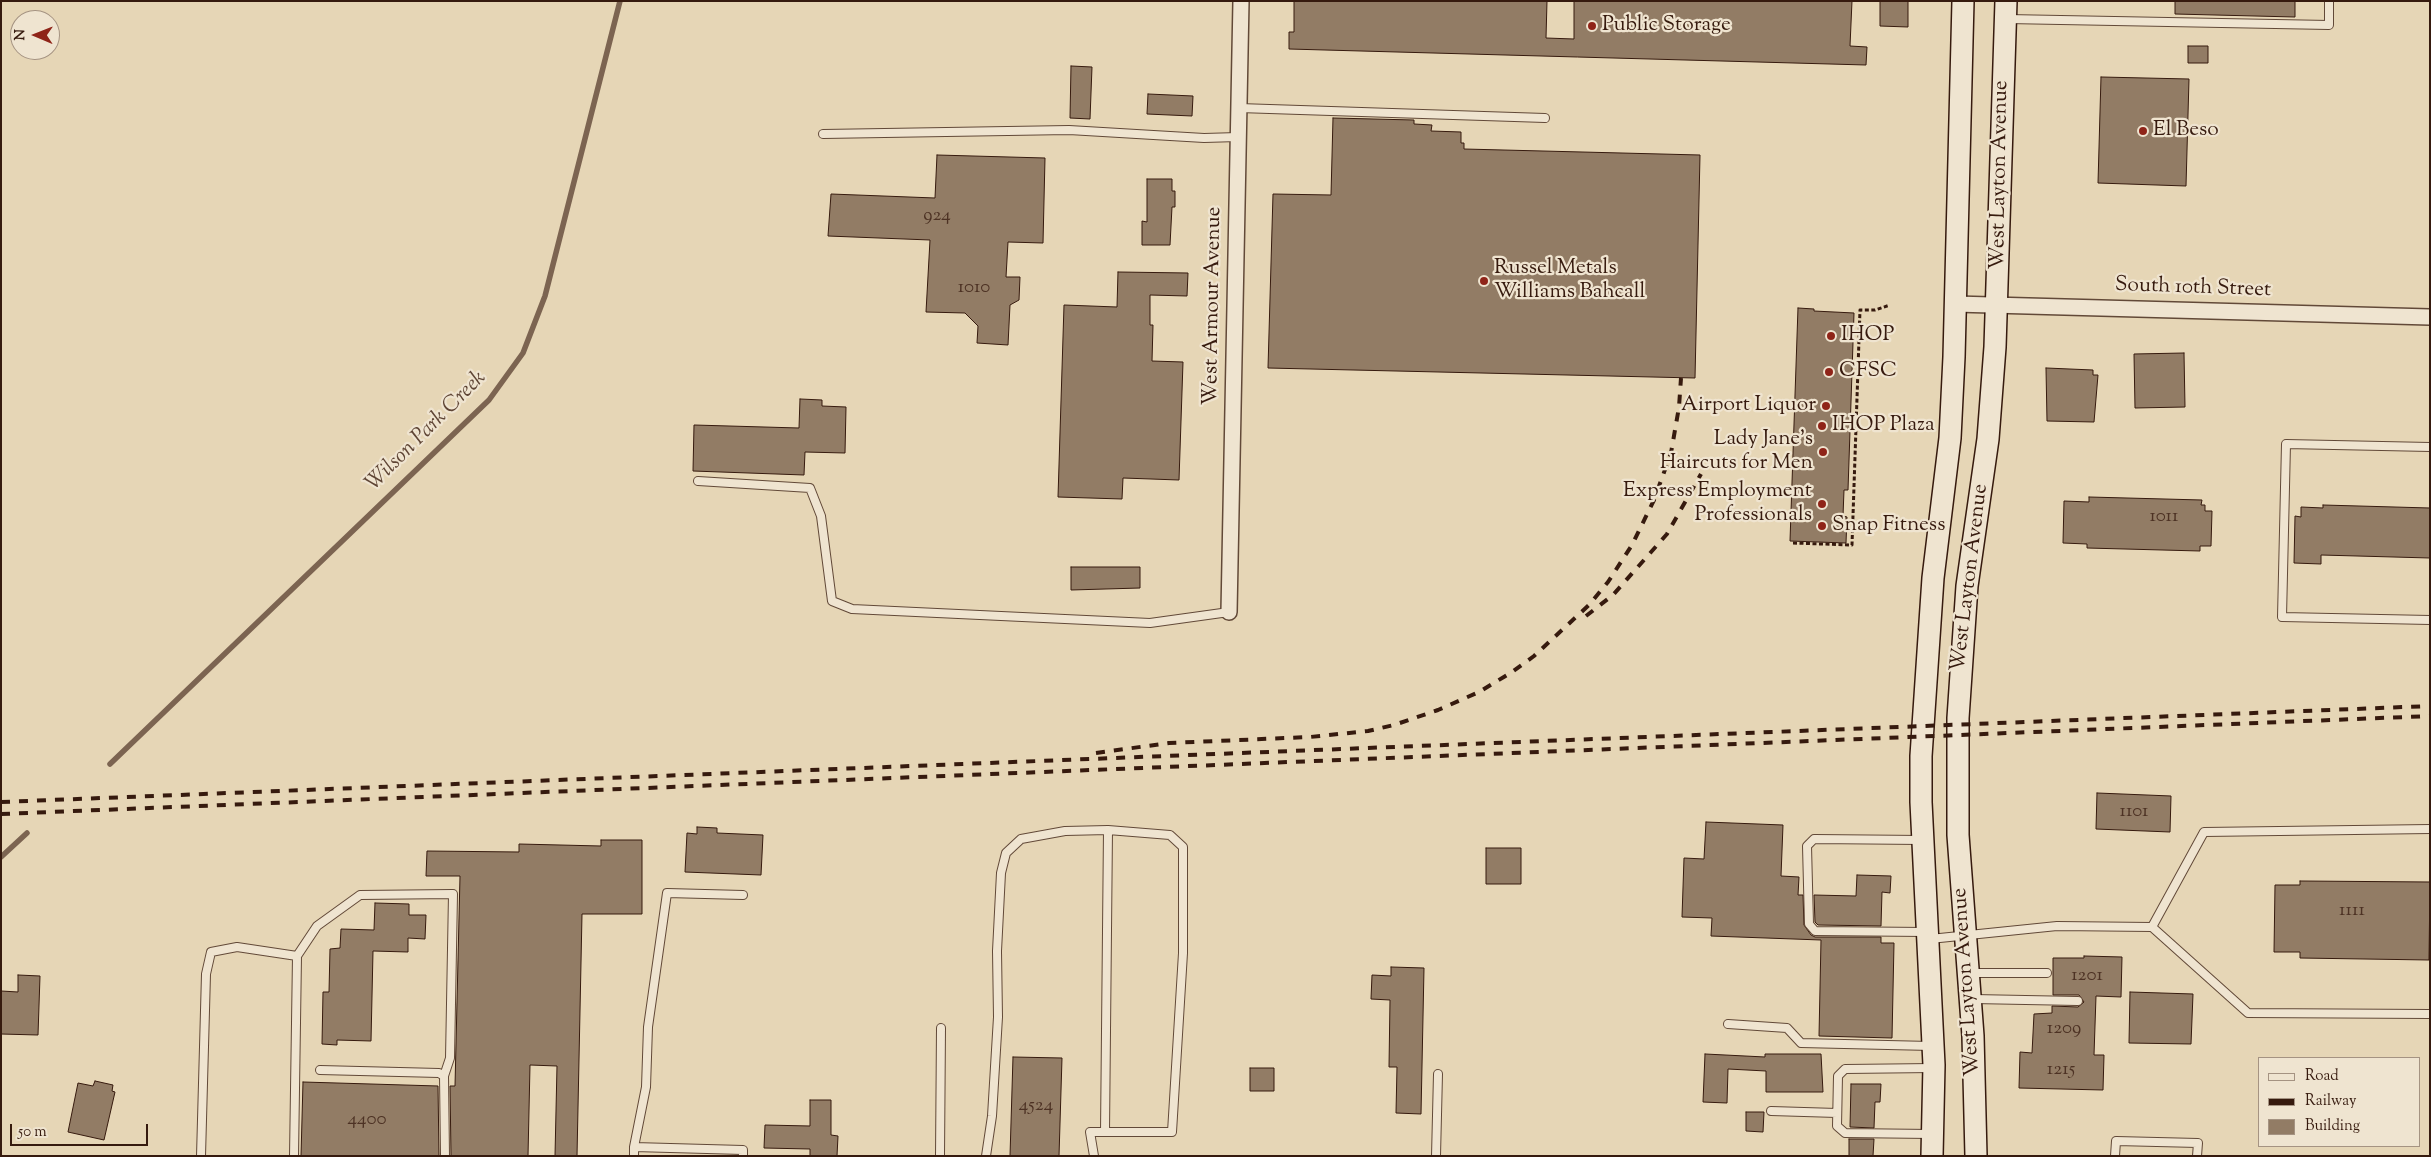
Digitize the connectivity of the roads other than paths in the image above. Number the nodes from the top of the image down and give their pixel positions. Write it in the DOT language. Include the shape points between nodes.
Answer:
graph roads {
  1 [pos="1241,1"];
  2 [pos="1963,1"];
  3 [pos="2329,1"];
  4 [pos="2005,10"];
  5 [pos="1239,108"];
  6 [pos="1545,118"];
  7 [pos="823,134"];
  8 [pos="1238,137"];
  9 [pos="1955,304"];
  10 [pos="1998,305"];
  11 [pos="2430,317"];
  12 [pos="2430,447"];
  13 [pos="698,481"];
  14 [pos="1229,612"];
  15 [pos="2430,620"];
  16 [pos="2430,829"];
  17 [pos="1108,830"];
  18 [pos="1923,840"];
  19 [pos="743,895"];
  20 [pos="2152,927"];
  21 [pos="1928,935"];
  22 [pos="1965,936"];
  23 [pos="297,956"];
  24 [pos="2047,973"];
  25 [pos="1969,974"];
  26 [pos="1971,999"];
  27 [pos="2078,1001"];
  28 [pos="2430,1014"];
  29 [pos="1728,1024"];
  30 [pos="941,1028"];
  31 [pos="1933,1046"];
  32 [pos="1934,1068"];
  33 [pos="320,1070"];
  34 [pos="1438,1074"];
  35 [pos="444,1076"];
  36 [pos="1771,1111"];
  37 [pos="1837,1113"];
  38 [pos="1105,1132"];
  39 [pos="1933,1134"];
  40 [pos="634,1146"];
  41 [pos="202,1156"];
  42 [pos="294,1156"];
  43 [pos="445,1156"];
  44 [pos="634,1156"];
  45 [pos="743,1156"];
  46 [pos="940,1156"];
  47 [pos="986,1156"];
  48 [pos="1094,1156"];
  49 [pos="1436,1156"];
  50 [pos="1932,1156"];
  51 [pos="1976,1156"];
  52 [pos="2115,1156"];
  53 [pos="2197,1156"];
  1 -- 5 [label="street, West Armour Avenue"];
  2 -- 9 [label="main road, West Layton Avenue"];
  3 -- 4 [label="lane" via="2329,25"];
  4 -- 10 [label="main road, West Layton Avenue"];
  5 -- 6 [label="lane"];
  5 -- 8 [label="street, West Armour Avenue"];
  7 -- 8 [label="lane" via="1068,130"];
  8 -- 14 [label="street, West Armour Avenue"];
  9 -- 10 [label="street, South 10th Street"];
  9 -- 18 [label="main road, West Layton Avenue" via="1949,447 1933,578 1920,756"];
  10 -- 11 [label="street, South 10th Street"];
  10 -- 22 [label="main road, West Layton Avenue" via="1988,439 1959,680 1957,799"];
  12 -- 15 [label="lane" via="2286,444 2282,617"];
  13 -- 14 [label="lane" via="810,488 821,516 832,601 852,609 1150,623"];
  16 -- 20 [label="lane" via="2204,832"];
  17 -- 38 [label="lane"];
  17 -- 38 [label="lane" via="1170,835 1183,847 1183,953 1172,1132"];
  17 -- 47 [label="lane" via="1064,831 1021,839 1006,853 1001,872 998,1017 992,1116"];
  18 -- 21 [label="main road, West Layton Avenue"];
  18 -- 21 [label="lane" via="1814,839 1807,846 1809,924 1815,931"];
  19 -- 40 [label="lane" via="667,893 648,1027 646,1087"];
  20 -- 22 [label="lane" via="2057,926"];
  20 -- 28 [label="lane" via="2248,1013"];
  21 -- 22 [label="lane"];
  21 -- 31 [label="main road, West Layton Avenue"];
  22 -- 25 [label="main road, West Layton Avenue"];
  23 -- 35 [label="lane" via="317,926 360,895 453,894 450,1058"];
  23 -- 41 [label="lane" via="238,947 211,952 206,974"];
  23 -- 42 [label="lane"];
  24 -- 25 [label="lane"];
  25 -- 26 [label="main road, West Layton Avenue"];
  26 -- 27 [label="lane"];
  26 -- 51 [label="main road, West Layton Avenue"];
  29 -- 31 [label="lane" via="1787,1028 1801,1043"];
  30 -- 46 [label="lane"];
  31 -- 32 [label="main road, West Layton Avenue"];
  32 -- 37 [label="lane" via="1845,1069 1838,1076"];
  32 -- 39 [label="main road, West Layton Avenue"];
  33 -- 35 [label="lane" via="440,1072"];
  34 -- 49 [label="lane"];
  35 -- 43 [label="lane"];
  36 -- 37 [label="lane"];
  37 -- 39 [label="lane" via="1837,1126 1845,1132"];
  38 -- 48 [label="lane" via="1090,1132"];
  39 -- 50 [label="main road, West Layton Avenue"];
  40 -- 44 [label="lane"];
  40 -- 45 [label="lane" via="743,1150"];
  52 -- 53 [label="lane" via="2116,1141 2198,1143"];
}
